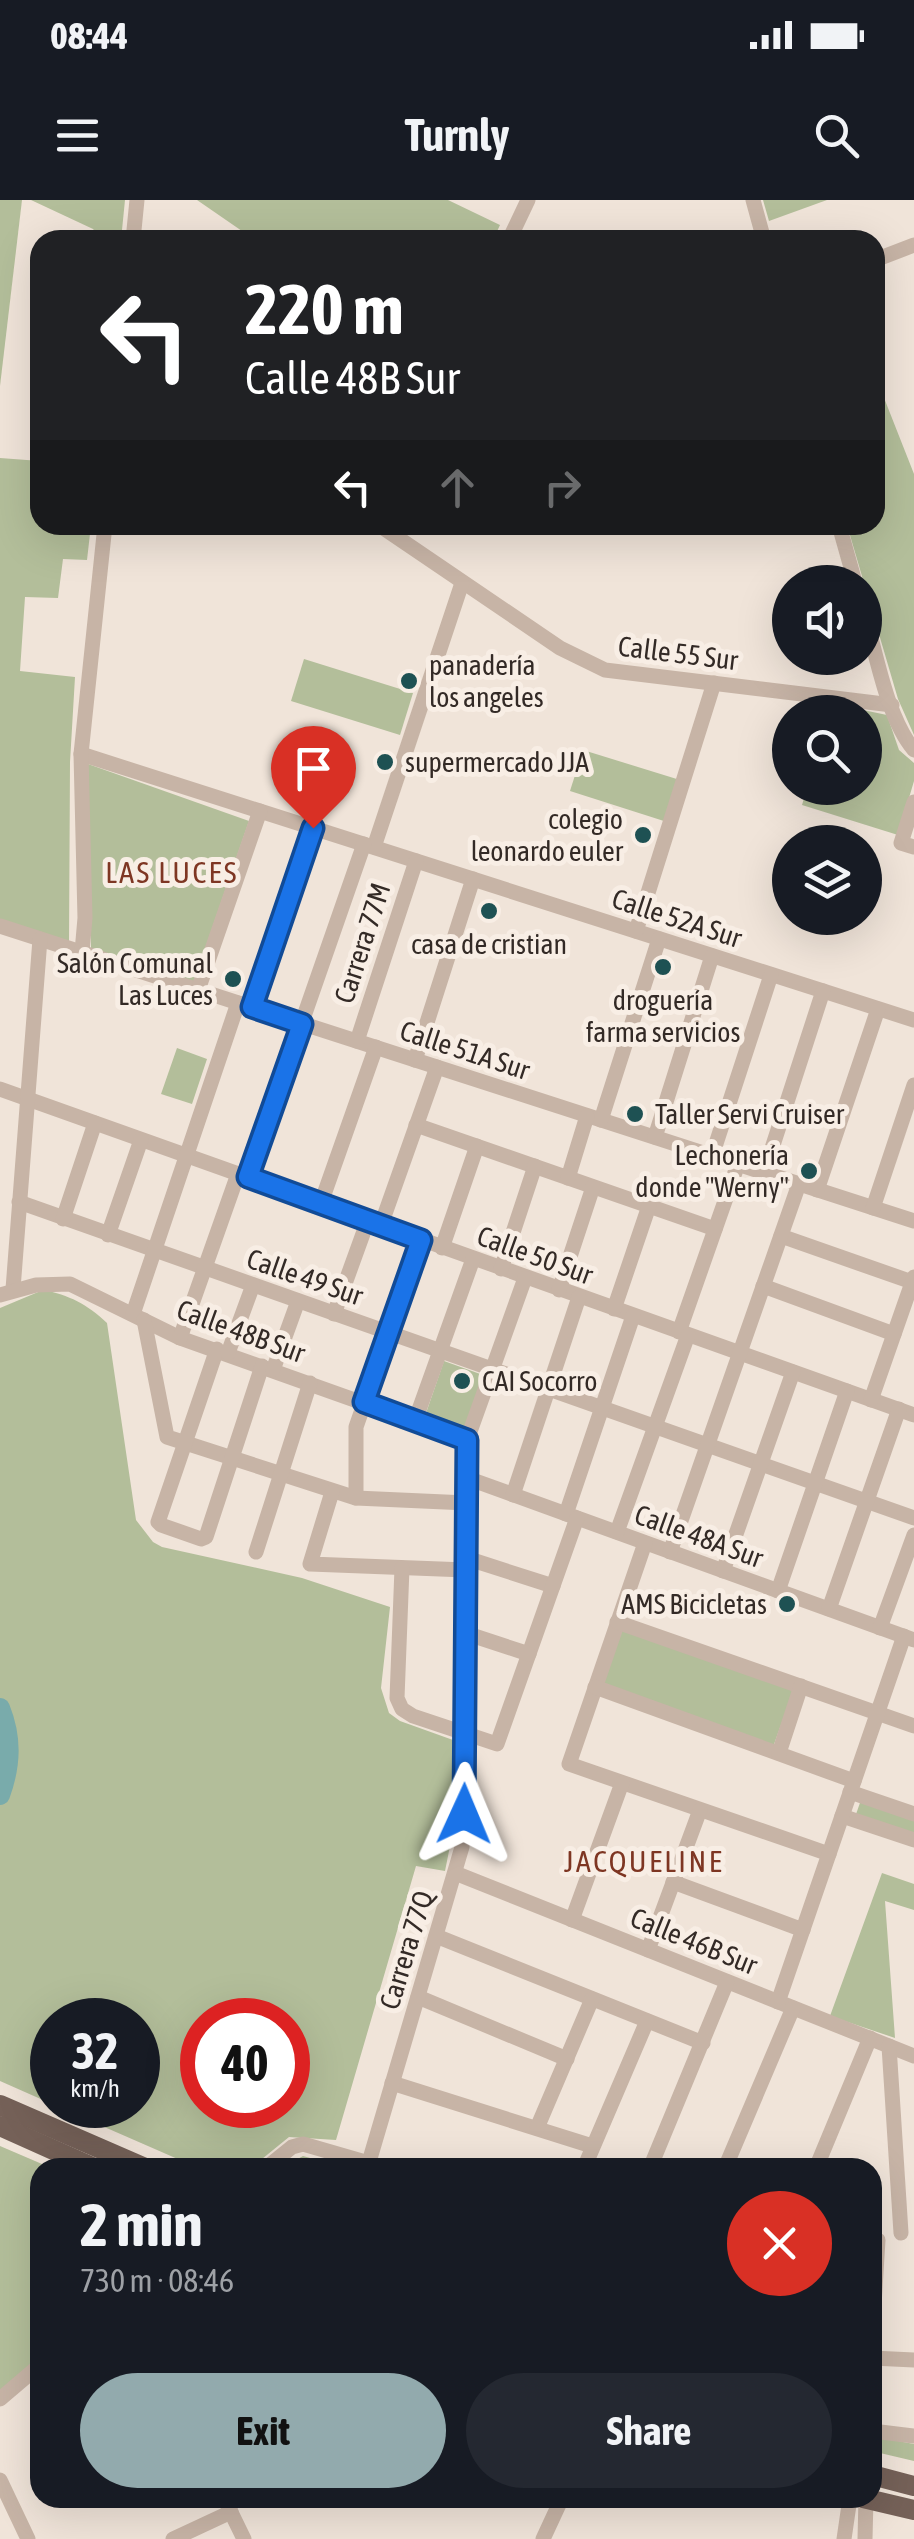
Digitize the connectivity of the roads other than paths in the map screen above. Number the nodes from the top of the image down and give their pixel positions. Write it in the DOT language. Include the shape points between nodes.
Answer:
graph roads {
  1 [pos="137,200"];
  2 [pos="528,200"];
  3 [pos="753,200"];
  4 [pos="134,230"];
  5 [pos="515,230"];
  6 [pos="761,230"];
  7 [pos="914,245"];
  8 [pos="885,256"];
  9 [pos="103,535"];
  10 [pos="394,535"];
  11 [pos="842,535"];
  12 [pos="851,565"];
  13 [pos="462,583"];
  14 [pos="882,672"];
  15 [pos="714,683"];
  16 [pos="892,705"];
  17 [pos="914,750"];
  18 [pos="81,754"];
  19 [pos="914,802"];
  20 [pos="260,811"];
  21 [pos="313,828"];
  22 [pos="907,845"];
  23 [pos="369,846"];
  24 [pos="416,861"];
  25 [pos="472,879"];
  26 [pos="0,926"];
  27 [pos="636,932"];
  28 [pos="40,939"];
  29 [pos="659,939"];
  30 [pos="82,952"];
  31 [pos="712,956"];
  32 [pos="771,974"];
  33 [pos="198,990"];
  34 [pos="824,991"];
  35 [pos="245,1005"];
  36 [pos="878,1009"];
  37 [pos="914,1020"];
  38 [pos="302,1024"];
  39 [pos="357,1041"];
  40 [pos="376,1047"];
  41 [pos="414,1060"];
  42 [pos="437,1067"];
  43 [pos="914,1085"];
  44 [pos="0,1088"];
  45 [pos="28,1100"];
  46 [pos="594,1118"];
  47 [pos="96,1124"];
  48 [pos="416,1125"];
  49 [pos="654,1137"];
  50 [pos="141,1140"];
  51 [pos="477,1146"];
  52 [pos="186,1155"];
  53 [pos="712,1156"];
  54 [pos="738,1164"];
  55 [pos="535,1166"];
  56 [pos="764,1172"];
  57 [pos="243,1175"];
  58 [pos="568,1178"];
  59 [pos="799,1184"];
  60 [pos="593,1187"];
  61 [pos="817,1190"];
  62 [pos="20,1202"];
  63 [pos="321,1203"];
  64 [pos="649,1206"];
  65 [pos="873,1208"];
  66 [pos="63,1218"];
  67 [pos="914,1221"];
  68 [pos="375,1223"];
  69 [pos="715,1230"];
  70 [pos="108,1234"];
  71 [pos="781,1236"];
  72 [pos="421,1240"];
  73 [pos="442,1248"];
  74 [pos="154,1250"];
  75 [pos="473,1259"];
  76 [pos="204,1268"];
  77 [pos="501,1269"];
  78 [pos="525,1278"];
  79 [pos="913,1280"];
  80 [pos="253,1285"];
  81 [pos="763,1286"];
  82 [pos="559,1290"];
  83 [pos="6,1292"];
  84 [pos="580,1297"];
  85 [pos="298,1301"];
  86 [pos="614,1310"];
  87 [pos="334,1314"];
  88 [pos="634,1316"];
  89 [pos="139,1317"];
  90 [pos="389,1333"];
  91 [pos="684,1334"];
  92 [pos="894,1334"];
  93 [pos="180,1338"];
  94 [pos="223,1351"];
  95 [pos="440,1351"];
  96 [pos="740,1354"];
  97 [pos="268,1368"];
  98 [pos="493,1369"];
  99 [pos="793,1372"];
  100 [pos="310,1383"];
  101 [pos="548,1389"];
  102 [pos="847,1391"];
  103 [pos="871,1400"];
  104 [pos="364,1402"];
  105 [pos="601,1408"];
  106 [pos="906,1412"];
  107 [pos="415,1421"];
  108 [pos="655,1427"];
  109 [pos="467,1440"];
  110 [pos="185,1442"];
  111 [pos="707,1446"];
  112 [pos="231,1458"];
  113 [pos="761,1464"];
  114 [pos="280,1474"];
  115 [pos="467,1478"];
  116 [pos="815,1484"];
  117 [pos="332,1492"];
  118 [pos="513,1495"];
  119 [pos="356,1498"];
  120 [pos="866,1502"];
  121 [pos="466,1503"];
  122 [pos="571,1516"];
  123 [pos="914,1518"];
  124 [pos="616,1532"];
  125 [pos="914,1536"];
  126 [pos="645,1543"];
  127 [pos="256,1552"];
  128 [pos="670,1552"];
  129 [pos="466,1564"];
  130 [pos="402,1568"];
  131 [pos="723,1571"];
  132 [pos="553,1586"];
  133 [pos="778,1591"];
  134 [pos="829,1609"];
  135 [pos="618,1622"];
  136 [pos="880,1628"];
  137 [pos="466,1632"];
  138 [pos="909,1638"];
  139 [pos="529,1654"];
  140 [pos="801,1686"];
  141 [pos="596,1687"];
  142 [pos="878,1713"];
  143 [pos="914,1726"];
  144 [pos="464,1734"];
  145 [pos="779,1753"];
  146 [pos="622,1782"];
  147 [pos="852,1787"];
  148 [pos="700,1810"];
  149 [pos="914,1814"];
  150 [pos="842,1816"];
  151 [pos="914,1840"];
  152 [pos="829,1854"];
  153 [pos="455,1874"];
  154 [pos="674,1882"];
  155 [pos="572,1920"];
  156 [pos="802,1930"];
  157 [pos="436,1936"];
  158 [pos="648,1950"];
  159 [pos="728,1982"];
  160 [pos="418,1997"];
  161 [pos="592,1999"];
  162 [pos="786,2005"];
  163 [pos="647,2021"];
  164 [pos="870,2038"];
  165 [pos="702,2043"];
  166 [pos="888,2046"];
  167 [pos="914,2056"];
  168 [pos="567,2058"];
  169 [pos="392,2083"];
  170 [pos="0,2105"];
  171 [pos="0,2126"];
  172 [pos="538,2128"];
  173 [pos="592,2146"];
  174 [pos="72,2158"];
  175 [pos="122,2158"];
  176 [pos="278,2158"];
  177 [pos="354,2158"];
  178 [pos="370,2158"];
  179 [pos="588,2158"];
  180 [pos="654,2158"];
  181 [pos="729,2158"];
  182 [pos="820,2158"];
  183 [pos="908,2231"];
  184 [pos="882,2239"];
  185 [pos="882,2358"];
  186 [pos="914,2360"];
  187 [pos="30,2374"];
  188 [pos="0,2400"];
  189 [pos="882,2431"];
  190 [pos="914,2436"];
  191 [pos="882,2478"];
  192 [pos="0,2480"];
  193 [pos="914,2486"];
  194 [pos="882,2502"];
  195 [pos="222,2508"];
  196 [pos="228,2508"];
  197 [pos="557,2508"];
  198 [pos="849,2508"];
  199 [pos="865,2508"];
  200 [pos="914,2510"];
  201 [pos="28,2539"];
  202 [pos="173,2539"];
  203 [pos="244,2539"];
  204 [pos="543,2539"];
  205 [pos="844,2539"];
  206 [pos="865,2539"];
  1 -- 4 [label="street"];
  2 -- 5 [label="street"];
  3 -- 6 [label="street"];
  7 -- 8 [label="street"];
  9 -- 18 [label="street"];
  10 -- 13 [label="street, Calle 55 Sur"];
  11 -- 12 [label="street"];
  13 -- 15 [label="street, Calle 55 Sur" via="605,670"];
  13 -- 23 [label="street"];
  14 -- 16 [label="street"];
  15 -- 16 [label="street, Calle 55 Sur"];
  15 -- 27 [label="street"];
  16 -- 17 [label="street"];
  18 -- 20 [label="street, Calle 52A Sur"];
  18 -- 30 [label="street"];
  19 -- 22 [label="street"];
  20 -- 21 [label="street, Calle 52A Sur"];
  20 -- 33 [label="street"];
  21 -- 23 [label="street, Calle 52A Sur"];
  21 -- 35 [label="street"];
  23 -- 24 [label="street, Calle 52A Sur"];
  23 -- 38 [label="street"];
  24 -- 25 [label="street, Calle 52A Sur"];
  24 -- 39 [label="street, Carrera 77M"];
  25 -- 27 [label="street, Calle 52A Sur"];
  25 -- 41 [label="street"];
  26 -- 28 [label="street, Calle 51A Sur"];
  27 -- 29 [label="street, Calle 52A Sur"];
  28 -- 30 [label="street, Calle 51A Sur"];
  28 -- 45 [label="street"];
  29 -- 31 [label="street, Calle 52A Sur"];
  29 -- 46 [label="street"];
  30 -- 33 [label="street, Calle 51A Sur"];
  31 -- 32 [label="street, Calle 52A Sur"];
  31 -- 49 [label="street"];
  32 -- 34 [label="street, Calle 52A Sur"];
  32 -- 53 [label="street"];
  33 -- 35 [label="street, Calle 51A Sur"];
  34 -- 36 [label="street, Calle 52A Sur"];
  34 -- 56 [label="street"];
  35 -- 38 [label="street, Calle 51A Sur"];
  35 -- 52 [label="street"];
  36 -- 37 [label="street, Calle 52A Sur"];
  36 -- 61 [label="street"];
  38 -- 39 [label="street, Calle 51A Sur"];
  38 -- 57 [label="street"];
  39 -- 40 [label="street, Calle 51A Sur"];
  40 -- 41 [label="street, Calle 51A Sur"];
  40 -- 63 [label="street"];
  41 -- 42 [label="street, Calle 51A Sur"];
  42 -- 46 [label="street, Calle 51A Sur"];
  42 -- 48 [label="street"];
  43 -- 65 [label="street"];
  44 -- 45 [label="street, Calle 50 Sur"];
  45 -- 47 [label="street, Calle 50 Sur"];
  45 -- 62 [label="street"];
  46 -- 49 [label="street, Calle 51A Sur"];
  46 -- 58 [label="street"];
  47 -- 50 [label="street, Calle 50 Sur"];
  47 -- 66 [label="street"];
  48 -- 51 [label="street"];
  48 -- 68 [label="street"];
  49 -- 53 [label="street, Calle 51A Sur"];
  50 -- 52 [label="street, Calle 50 Sur"];
  50 -- 70 [label="street"];
  51 -- 55 [label="street"];
  51 -- 73 [label="street"];
  52 -- 57 [label="street, Calle 50 Sur"];
  52 -- 74 [label="street"];
  53 -- 54 [label="street, Calle 51A Sur"];
  54 -- 56 [label="street, Calle 51A Sur"];
  54 -- 69 [label="street"];
  55 -- 58 [label="street"];
  55 -- 77 [label="street"];
  56 -- 59 [label="street, Calle 51A Sur"];
  57 -- 63 [label="street, Calle 50 Sur"];
  57 -- 76 [label="street"];
  58 -- 60 [label="street"];
  59 -- 61 [label="street, Calle 51A Sur"];
  59 -- 71 [label="street"];
  60 -- 64 [label="street"];
  60 -- 82 [label="street"];
  61 -- 65 [label="street, Calle 51A Sur"];
  62 -- 66 [label="street, Calle 49 Sur"];
  62 -- 83 [label="street"];
  63 -- 68 [label="street, Calle 50 Sur"];
  64 -- 69 [label="street"];
  64 -- 86 [label="street"];
  65 -- 67 [label="street, Calle 51A Sur"];
  66 -- 70 [label="street, Calle 49 Sur"];
  68 -- 72 [label="street, Calle 50 Sur"];
  68 -- 87 [label="street"];
  69 -- 91 [label="street"];
  70 -- 74 [label="street, Calle 49 Sur"];
  71 -- 79 [label="street"];
  71 -- 81 [label="street"];
  72 -- 73 [label="street, Calle 50 Sur"];
  72 -- 90 [label="street"];
  73 -- 75 [label="street, Calle 50 Sur"];
  74 -- 76 [label="street, Calle 49 Sur"];
  74 -- 89 [label="street"];
  75 -- 77 [label="street, Calle 50 Sur"];
  75 -- 95 [label="street"];
  76 -- 80 [label="street, Calle 49 Sur"];
  76 -- 93 [label="street"];
  77 -- 78 [label="street, Calle 50 Sur"];
  78 -- 82 [label="street, Calle 50 Sur"];
  78 -- 98 [label="street, Carrera 77Q"];
  79 -- 92 [label="street"];
  80 -- 85 [label="street, Calle 49 Sur"];
  80 -- 94 [label="street"];
  81 -- 92 [label="street"];
  81 -- 96 [label="street"];
  82 -- 84 [label="street, Calle 50 Sur"];
  83 -- 89 [label="street, Calle 48B Sur" via="70,1284"];
  84 -- 86 [label="street, Calle 50 Sur"];
  84 -- 101 [label="street"];
  85 -- 87 [label="street, Calle 49 Sur"];
  85 -- 97 [label="street"];
  86 -- 88 [label="street, Calle 50 Sur"];
  87 -- 90 [label="street, Calle 49 Sur"];
  88 -- 91 [label="street, Calle 50 Sur"];
  88 -- 105 [label="street"];
  89 -- 93 [label="street, Calle 48B Sur"];
  89 -- 110 [label="street" via="167,1436"];
  90 -- 95 [label="street, Calle 49 Sur"];
  90 -- 104 [label="street"];
  91 -- 96 [label="street, Calle 50 Sur"];
  91 -- 108 [label="street"];
  92 -- 103 [label="street"];
  93 -- 94 [label="street, Calle 48B Sur"];
  94 -- 97 [label="street, Calle 48B Sur"];
  94 -- 110 [label="street"];
  95 -- 98 [label="street, Calle 49 Sur"];
  95 -- 107 [label="street"];
  96 -- 99 [label="street, Calle 50 Sur"];
  96 -- 111 [label="street"];
  97 -- 100 [label="street, Calle 48B Sur"];
  97 -- 112 [label="street"];
  98 -- 101 [label="street, Calle 49 Sur"];
  98 -- 109 [label="street, Carrera 77Q"];
  99 -- 102 [label="street, Calle 50 Sur"];
  99 -- 113 [label="street"];
  100 -- 104 [label="street, Calle 48B Sur"];
  100 -- 114 [label="street"];
  101 -- 105 [label="street, Calle 49 Sur"];
  101 -- 118 [label="street"];
  102 -- 103 [label="street, Calle 50 Sur"];
  102 -- 116 [label="street"];
  103 -- 106 [label="street, Calle 50 Sur"];
  104 -- 107 [label="street, Calle 48B Sur"];
  104 -- 119 [label="street" via="356,1427"];
  105 -- 108 [label="street, Calle 49 Sur"];
  105 -- 122 [label="street"];
  106 -- 120 [label="street"];
  107 -- 109 [label="street, Calle 48B Sur"];
  108 -- 111 [label="street, Calle 49 Sur"];
  108 -- 124 [label="street"];
  109 -- 115 [label="street, Carrera 77Q"];
  110 -- 112 [label="street"];
  110 -- 112 [label="street" via="158,1522 201,1539"];
  111 -- 113 [label="street, Calle 49 Sur"];
  111 -- 128 [label="street"];
  112 -- 114 [label="street"];
  113 -- 116 [label="street, Calle 49 Sur"];
  113 -- 131 [label="street"];
  114 -- 117 [label="street"];
  114 -- 127 [label="street"];
  115 -- 118 [label="street, Calle 48A Sur"];
  115 -- 121 [label="street, Carrera 77Q"];
  116 -- 120 [label="street, Calle 49 Sur"];
  116 -- 133 [label="street"];
  117 -- 119 [label="street"];
  117 -- 130 [label="street" via="310,1564"];
  118 -- 122 [label="street, Calle 48A Sur"];
  119 -- 121 [label="street"];
  120 -- 123 [label="street, Calle 49 Sur"];
  120 -- 134 [label="street"];
  121 -- 129 [label="street, Carrera 77Q"];
  122 -- 124 [label="street, Calle 48A Sur"];
  122 -- 132 [label="street"];
  124 -- 126 [label="street, Calle 48A Sur"];
  125 -- 136 [label="street"];
  126 -- 128 [label="street, Calle 48A Sur"];
  126 -- 135 [label="street"];
  128 -- 131 [label="street, Calle 48A Sur"];
  129 -- 130 [label="street"];
  129 -- 132 [label="street"];
  129 -- 137 [label="street, Carrera 77Q"];
  130 -- 144 [label="street" via="397,1698 412,1716"];
  131 -- 133 [label="street, Calle 48A Sur"];
  132 -- 139 [label="street"];
  133 -- 134 [label="street, Calle 48A Sur"];
  134 -- 136 [label="street, Calle 48A Sur"];
  135 -- 140 [label="street"];
  135 -- 141 [label="street"];
  136 -- 138 [label="street, Calle 48A Sur"];
  137 -- 139 [label="street"];
  137 -- 144 [label="street, Carrera 77Q"];
  138 -- 142 [label="street"];
  139 -- 144 [label="street" via="497,1744"];
  140 -- 142 [label="street"];
  140 -- 145 [label="street"];
  141 -- 145 [label="street"];
  141 -- 146 [label="street" via="569,1764"];
  142 -- 143 [label="street"];
  142 -- 147 [label="street"];
  144 -- 153 [label="street, Carrera 77Q" via="463,1838"];
  145 -- 147 [label="street"];
  146 -- 148 [label="street"];
  146 -- 155 [label="street"];
  147 -- 149 [label="street"];
  147 -- 150 [label="street"];
  148 -- 152 [label="street"];
  148 -- 154 [label="street"];
  150 -- 151 [label="street"];
  150 -- 152 [label="street"];
  152 -- 156 [label="street"];
  153 -- 155 [label="street, Calle 46B Sur"];
  153 -- 157 [label="street, Carrera 77Q"];
  154 -- 156 [label="street"];
  154 -- 158 [label="street"];
  155 -- 158 [label="street, Calle 46B Sur"];
  156 -- 162 [label="street"];
  157 -- 160 [label="street, Carrera 77Q"];
  157 -- 161 [label="street"];
  158 -- 159 [label="street, Calle 46B Sur"];
  159 -- 162 [label="street, Calle 46B Sur"];
  159 -- 165 [label="street"];
  160 -- 168 [label="street"];
  160 -- 169 [label="street, Carrera 77Q"];
  161 -- 163 [label="street"];
  161 -- 168 [label="street"];
  162 -- 164 [label="street, Calle 46B Sur"];
  162 -- 181 [label="street"];
  163 -- 165 [label="street"];
  163 -- 173 [label="street"];
  164 -- 166 [label="street, Calle 46B Sur"];
  164 -- 182 [label="street"];
  165 -- 180 [label="street"];
  166 -- 167 [label="street, Calle 46B Sur"];
  166 -- 183 [label="street"];
  168 -- 172 [label="street"];
  169 -- 172 [label="street"];
  169 -- 178 [label="street, Carrera 77Q"];
  170 -- 175 [label="main road"];
  171 -- 174 [label="main road"];
  172 -- 173 [label="street"];
  173 -- 179 [label="street"];
  176 -- 177 [label="street" via="303,2144"];
  183 -- 184 [label="street"];
  185 -- 186 [label="street"];
  187 -- 188 [label="street"];
  189 -- 190 [label="street"];
  191 -- 193 [label="main road"];
  192 -- 201 [label="street"];
  194 -- 200 [label="main road"];
  195 -- 202 [label="street"];
  196 -- 203 [label="street"];
  197 -- 204 [label="street"];
  198 -- 205 [label="street"];
  199 -- 206 [label="street"];
}
